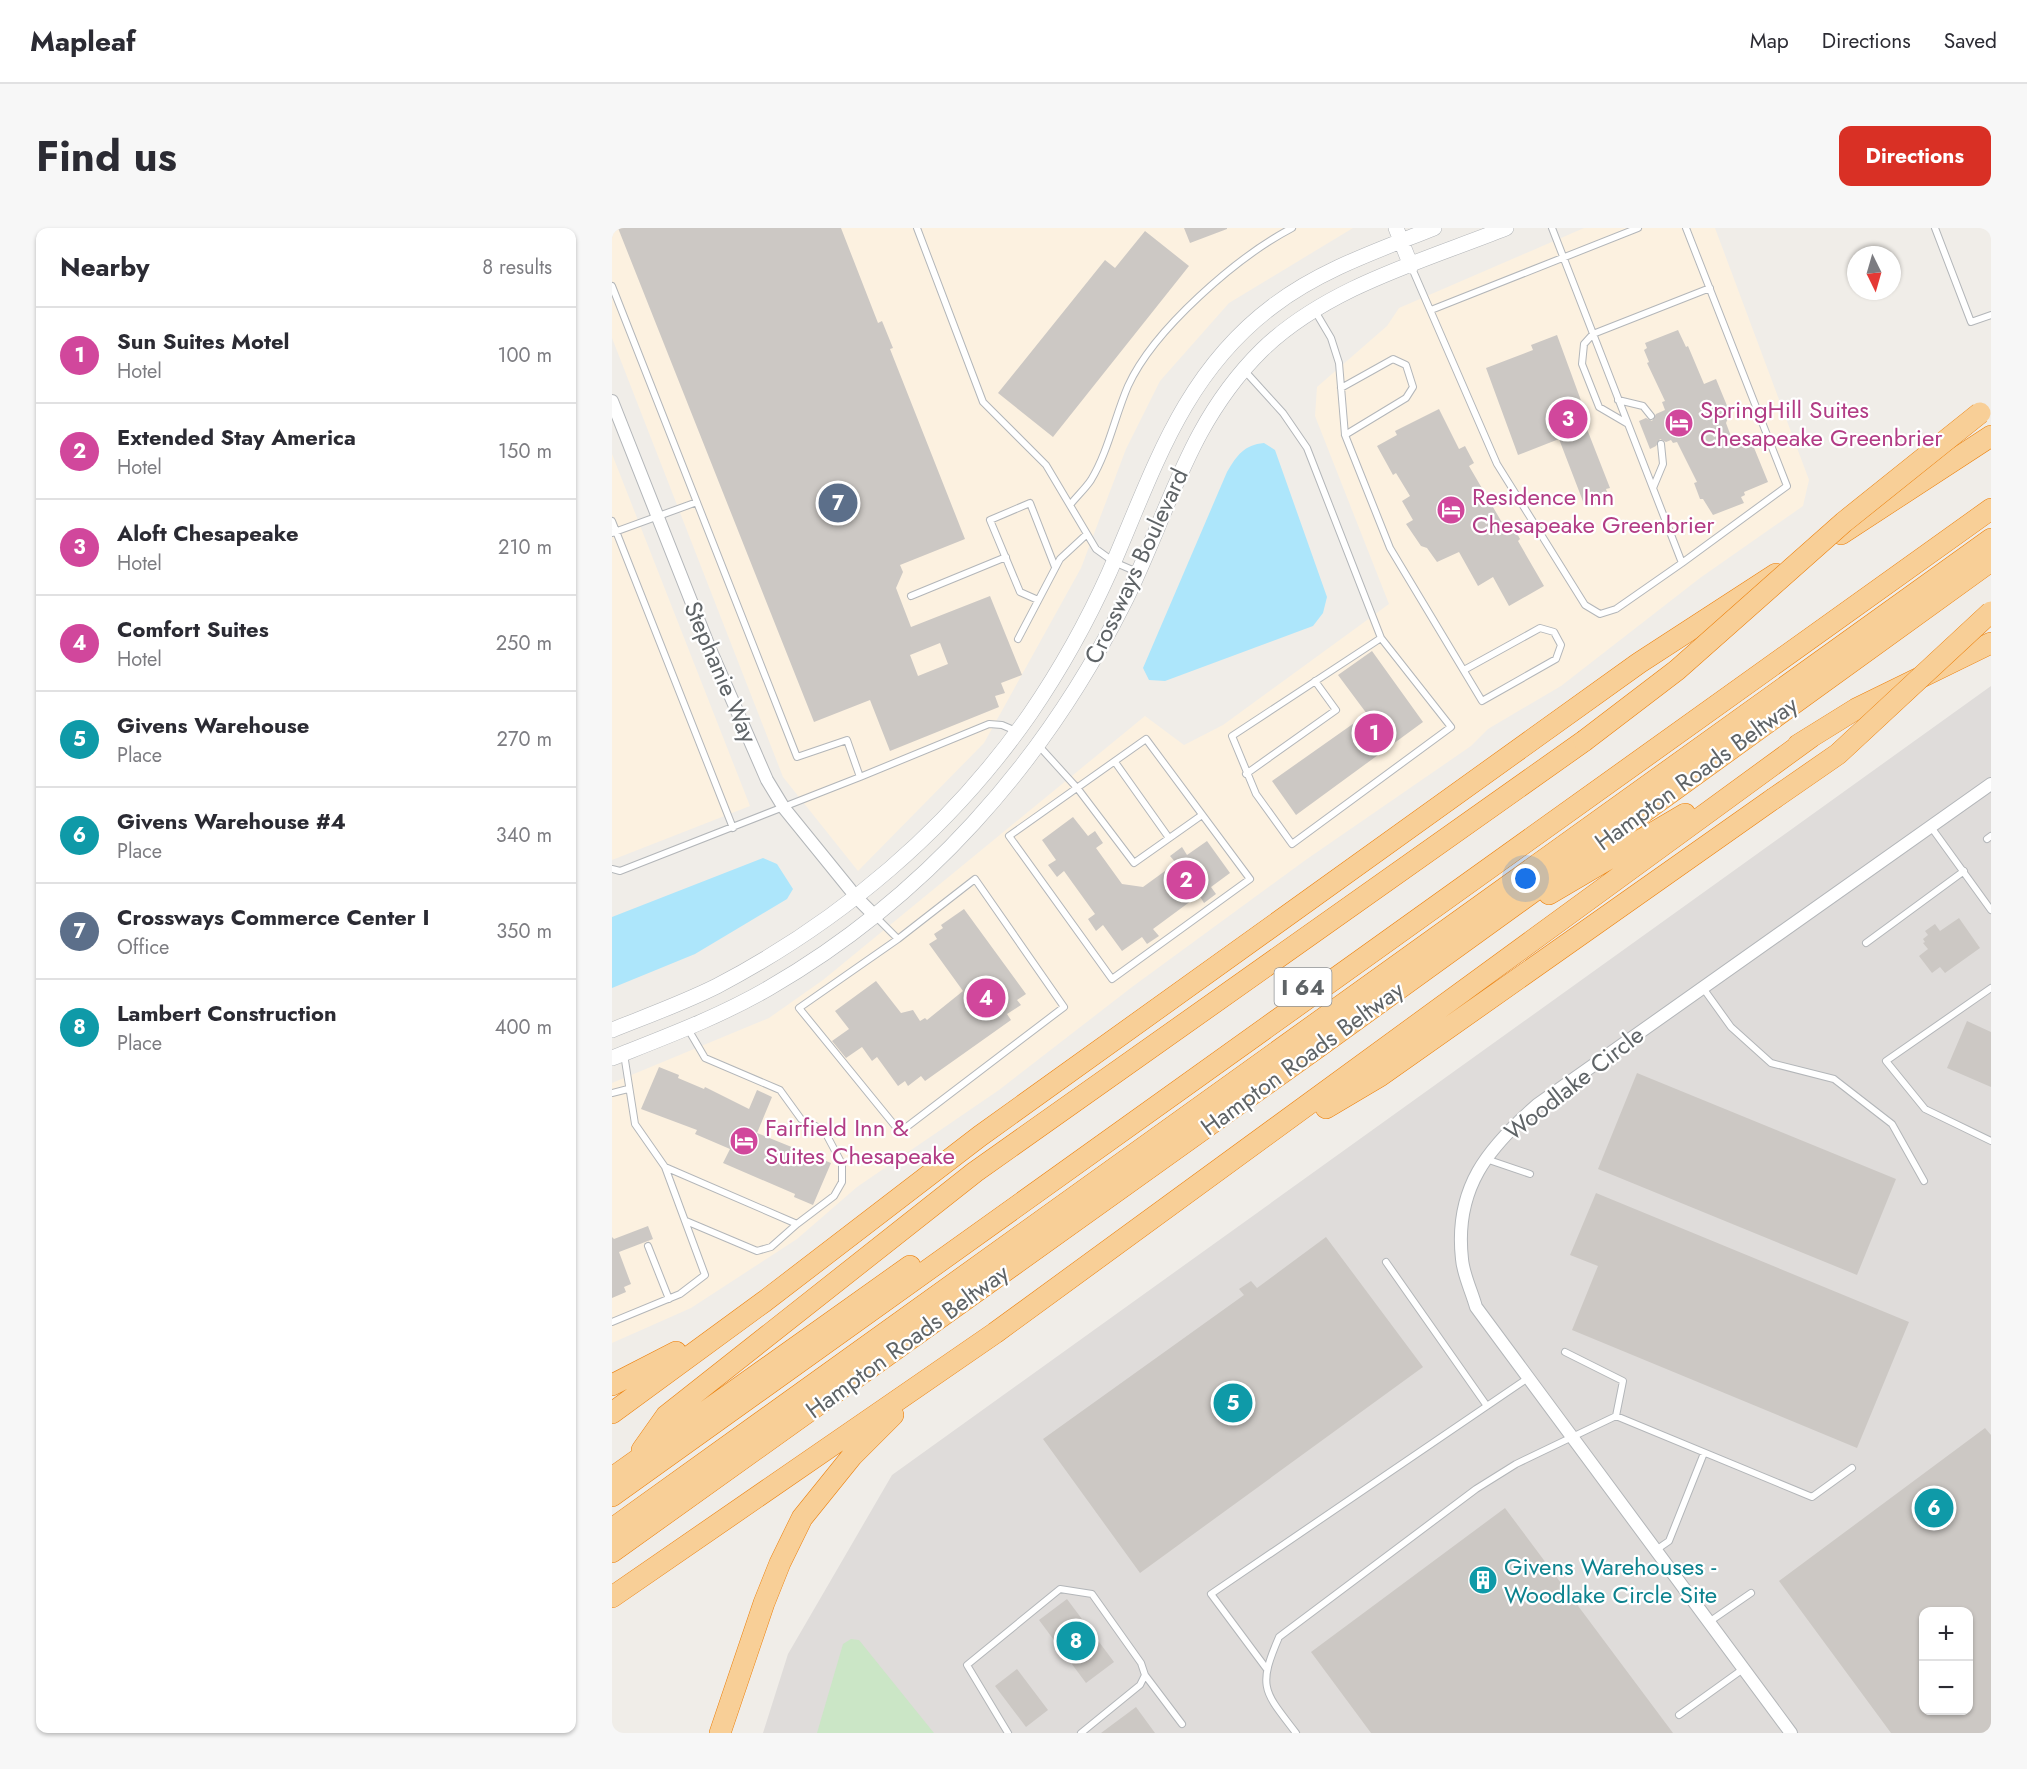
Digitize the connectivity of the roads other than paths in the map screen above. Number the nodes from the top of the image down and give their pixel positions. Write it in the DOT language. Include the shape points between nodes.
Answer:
graph roads {
  1 [pos="916,228"];
  2 [pos="1292,228"];
  3 [pos="1434,228"];
  4 [pos="1506,228"];
  5 [pos="1552,228"];
  6 [pos="1638,228"];
  7 [pos="1686,228"];
  8 [pos="1935,228"];
  9 [pos="1399,235"];
  10 [pos="1562,257"];
  11 [pos="1411,266"];
  12 [pos="612,286"];
  13 [pos="1710,288"];
  14 [pos="1314,310"];
  15 [pos="1431,310"];
  16 [pos="1991,315"];
  17 [pos="1593,334"];
  18 [pos="1244,370"];
  19 [pos="1341,388"];
  20 [pos="1618,400"];
  21 [pos="612,401"];
  22 [pos="1986,409"];
  23 [pos="1651,416"];
  24 [pos="1628,424"];
  25 [pos="1345,435"];
  26 [pos="1991,436"];
  27 [pos="1661,444"];
  28 [pos="1653,488"];
  29 [pos="1991,492"];
  30 [pos="697,502"];
  31 [pos="1070,505"];
  32 [pos="1991,508"];
  33 [pos="657,516"];
  34 [pos="612,521"];
  35 [pos="614,532"];
  36 [pos="1087,534"];
  37 [pos="1991,539"];
  38 [pos="1006,557"];
  39 [pos="1991,561"];
  40 [pos="1114,562"];
  41 [pos="1682,563"];
  42 [pos="1055,567"];
  43 [pos="1138,572"];
  44 [pos="911,596"];
  45 [pos="1038,600"];
  46 [pos="1991,612"];
  47 [pos="1381,638"];
  48 [pos="1018,639"];
  49 [pos="1991,643"];
  50 [pos="1464,670"];
  51 [pos="1315,681"];
  52 [pos="1017,732"];
  53 [pos="1810,737"];
  54 [pos="1038,746"];
  55 [pos="1115,762"];
  56 [pos="1246,774"];
  57 [pos="860,777"];
  58 [pos="1991,784"];
  59 [pos="1078,789"];
  60 [pos="784,808"];
  61 [pos="1202,815"];
  62 [pos="1930,827"];
  63 [pos="733,828"];
  64 [pos="1169,838"];
  65 [pos="612,869"];
  66 [pos="625,870"];
  67 [pos="1964,872"];
  68 [pos="612,874"];
  69 [pos="857,898"];
  70 [pos="1991,910"];
  71 [pos="875,916"];
  72 [pos="898,939"];
  73 [pos="1866,944"];
  74 [pos="1447,953"];
  75 [pos="1702,987"];
  76 [pos="1991,988"];
  77 [pos="687,1028"];
  78 [pos="612,1030"];
  79 [pos="618,1056"];
  80 [pos="628,1089"];
  81 [pos="612,1093"];
  82 [pos="1991,1141"];
  83 [pos="1485,1159"];
  84 [pos="665,1167"];
  85 [pos="1222,1169"];
  86 [pos="1530,1174"];
  87 [pos="1924,1181"];
  88 [pos="686,1221"];
  89 [pos="797,1224"];
  90 [pos="648,1246"];
  91 [pos="1386,1262"];
  92 [pos="669,1299"];
  93 [pos="765,1301"];
  94 [pos="612,1322"];
  95 [pos="995,1333"];
  96 [pos="1565,1352"];
  97 [pos="1528,1378"];
  98 [pos="612,1385"];
  99 [pos="1487,1406"];
  100 [pos="612,1413"];
  101 [pos="1616,1416"];
  102 [pos="1571,1436"];
  103 [pos="1704,1453"];
  104 [pos="633,1463"];
  105 [pos="1852,1468"];
  106 [pos="612,1478"];
  107 [pos="612,1496"];
  108 [pos="612,1529"];
  109 [pos="1656,1551"];
  110 [pos="612,1552"];
  111 [pos="1750,1593"];
  112 [pos="612,1597"];
  113 [pos="1709,1623"];
  114 [pos="1266,1668"];
  115 [pos="1743,1669"];
  116 [pos="1145,1675"];
  117 [pos="1679,1715"];
  118 [pos="1182,1724"];
  119 [pos="720,1733"];
  120 [pos="1008,1733"];
  121 [pos="1081,1733"];
  122 [pos="1296,1733"];
  123 [pos="1791,1733"];
  1 -- 31 [label="lane" via="983,402 1046,465"];
  2 -- 31 [label="lane" via="1238,263 1194,302 1155,346 1129,384 1091,480"];
  3 -- 9 [label="street, Crossways Boulevard"];
  4 -- 11 [label="street, Crossways Boulevard"];
  5 -- 10 [label="lane"];
  6 -- 10 [label="lane"];
  7 -- 13 [label="lane"];
  8 -- 16 [label="lane" via="1971,322"];
  9 -- 11 [label="street"];
  9 -- 40 [label="street, Crossways Boulevard" via="1272,306 1233,342 1198,384 1171,428"];
  10 -- 15 [label="lane"];
  10 -- 17 [label="lane"];
  11 -- 14 [label="street, Crossways Boulevard"];
  11 -- 15 [label="lane"];
  12 -- 30 [label="lane"];
  13 -- 17 [label="lane"];
  13 -- 41 [label="lane" via="1787,486"];
  14 -- 18 [label="street, Crossways Boulevard" via="1264,348"];
  14 -- 19 [label="lane" via="1331,338"];
  15 -- 41 [label="lane" via="1497,464 1585,605 1600,614 1616,609"];
  17 -- 20 [label="lane"];
  17 -- 24 [label="lane" via="1584,344 1582,364 1594,396 1599,406"];
  18 -- 43 [label="street, Crossways Boulevard" via="1212,409 1186,456"];
  18 -- 47 [label="lane" via="1283,413 1307,448"];
  19 -- 25 [label="lane"];
  19 -- 25 [label="lane" via="1393,359 1406,365 1413,387 1406,398"];
  20 -- 23 [label="lane" via="1643,406"];
  20 -- 24 [label="lane"];
  21 -- 33 [label="street, Stephanie Way"];
  22 -- 104 [label="highway, bridge" via="1844,522 1716,638 1584,741 975,1172 666,1416"];
  24 -- 28 [label="lane"];
  25 -- 50 [label="lane" via="1390,548"];
  26 -- 93 [label="highway" via="1683,632 980,1136"];
  27 -- 28 [label="lane" via="1663,464"];
  28 -- 41 [label="lane"];
  29 -- 104 [label="highway, I 64"];
  30 -- 33 [label="lane"];
  30 -- 57 [label="lane" via="797,757 847,740"];
  31 -- 36 [label="lane"];
  32 -- 107 [label="highway"];
  33 -- 35 [label="lane"];
  33 -- 60 [label="street, Stephanie Way" via="710,649 767,780"];
  34 -- 35 [label="lane"];
  35 -- 63 [label="lane"];
  36 -- 40 [label="lane" via="1096,549"];
  36 -- 42 [label="lane"];
  37 -- 108 [label="highway"];
  38 -- 42 [label="lane" via="990,520 1030,503"];
  38 -- 44 [label="lane"];
  38 -- 45 [label="lane" via="1020,592"];
  39 -- 74 [label="highway, Hampton Roads Beltway / I 64"];
  40 -- 43 [label="lane"];
  40 -- 52 [label="street, Crossways Boulevard" via="1080,632"];
  42 -- 45 [label="lane"];
  43 -- 54 [label="street, Crossways Boulevard" via="1102,648"];
  45 -- 48 [label="lane"];
  46 -- 85 [label="highway, bridge" via="1838,754 1380,1076"];
  47 -- 51 [label="lane"];
  47 -- 56 [label="lane" via="1451,728 1292,844"];
  49 -- 53 [label="highway" via="1856,709"];
  50 -- 50 [label="lane" via="1540,628 1554,632 1561,645 1556,659 1482,701"];
  51 -- 56 [label="lane" via="1232,736"];
  51 -- 56 [label="lane" via="1336,710"];
  52 -- 57 [label="lane" via="989,724"];
  52 -- 69 [label="street, Crossways Boulevard" via="928,834"];
  53 -- 74 [label="highway" via="1655,833"];
  53 -- 85 [label="highway"];
  54 -- 59 [label="lane"];
  54 -- 71 [label="street, Crossways Boulevard" via="962,837"];
  55 -- 59 [label="lane"];
  55 -- 61 [label="lane" via="1146,739"];
  55 -- 64 [label="lane"];
  57 -- 60 [label="lane"];
  58 -- 62 [label="street, Woodlake Circle"];
  59 -- 61 [label="lane" via="1009,836 1112,979 1250,879"];
  59 -- 64 [label="lane" via="1134,863"];
  60 -- 63 [label="lane"];
  60 -- 69 [label="street, Stephanie Way"];
  61 -- 64 [label="lane"];
  62 -- 67 [label="lane"];
  62 -- 75 [label="street, Woodlake Circle"];
  63 -- 66 [label="lane"];
  65 -- 66 [label="lane"];
  66 -- 68 [label="lane"];
  67 -- 70 [label="lane"];
  67 -- 73 [label="lane"];
  69 -- 71 [label="street, Stephanie Way"];
  69 -- 78 [label="street, Crossways Boulevard" via="743,971 676,1005"];
  71 -- 72 [label="lane"];
  71 -- 77 [label="street, Crossways Boulevard" via="767,989"];
  72 -- 72 [label="lane" via="799,1008 900,1132 1064,1007 975,879"];
  74 -- 110 [label="highway, Hampton Roads Beltway / I 64"];
  75 -- 83 [label="street, Woodlake Circle" via="1537,1105 1502,1136"];
  75 -- 87 [label="lane" via="1731,1027 1772,1063 1834,1079 1892,1124"];
  76 -- 82 [label="lane" via="1886,1061 1925,1109"];
  77 -- 79 [label="street, Crossways Boulevard"];
  77 -- 89 [label="lane" via="705,1058 780,1090 801,1119 824,1130 842,1164 842,1182 834,1196"];
  79 -- 80 [label="lane"];
  80 -- 81 [label="lane"];
  80 -- 84 [label="lane" via="635,1124"];
  83 -- 86 [label="lane"];
  83 -- 97 [label="street, Woodlake Circle" via="1463,1215 1462,1259 1476,1307"];
  84 -- 88 [label="lane"];
  84 -- 89 [label="lane"];
  85 -- 95 [label="highway"];
  88 -- 89 [label="lane" via="757,1251 771,1247"];
  88 -- 92 [label="lane" via="705,1275"];
  90 -- 92 [label="lane"];
  91 -- 99 [label="lane"];
  92 -- 94 [label="lane"];
  93 -- 98 [label="highway"];
  93 -- 100 [label="highway"];
  95 -- 112 [label="highway"];
  95 -- 119 [label="highway" via="903,1405 852,1456 802,1518 764,1603"];
  96 -- 101 [label="lane" via="1623,1381"];
  97 -- 99 [label="lane"];
  97 -- 102 [label="street, Woodlake Circle"];
  99 -- 114 [label="lane" via="1211,1594"];
  101 -- 102 [label="lane"];
  101 -- 103 [label="lane"];
  102 -- 109 [label="street, Woodlake Circle"];
  102 -- 114 [label="lane" via="1476,1489 1288,1630 1279,1637"];
  103 -- 105 [label="lane" via="1812,1497"];
  103 -- 109 [label="lane" via="1669,1541"];
  104 -- 106 [label="highway, I 64"];
  109 -- 113 [label="street, Woodlake Circle"];
  111 -- 113 [label="lane"];
  113 -- 115 [label="street, Woodlake Circle"];
  114 -- 122 [label="lane" via="1268,1696"];
  115 -- 117 [label="lane"];
  115 -- 123 [label="street, Woodlake Circle"];
  116 -- 118 [label="lane"];
  116 -- 120 [label="lane" via="1141,1663 1092,1594 1060,1589 967,1665"];
  116 -- 121 [label="lane" via="1140,1685"];
}
